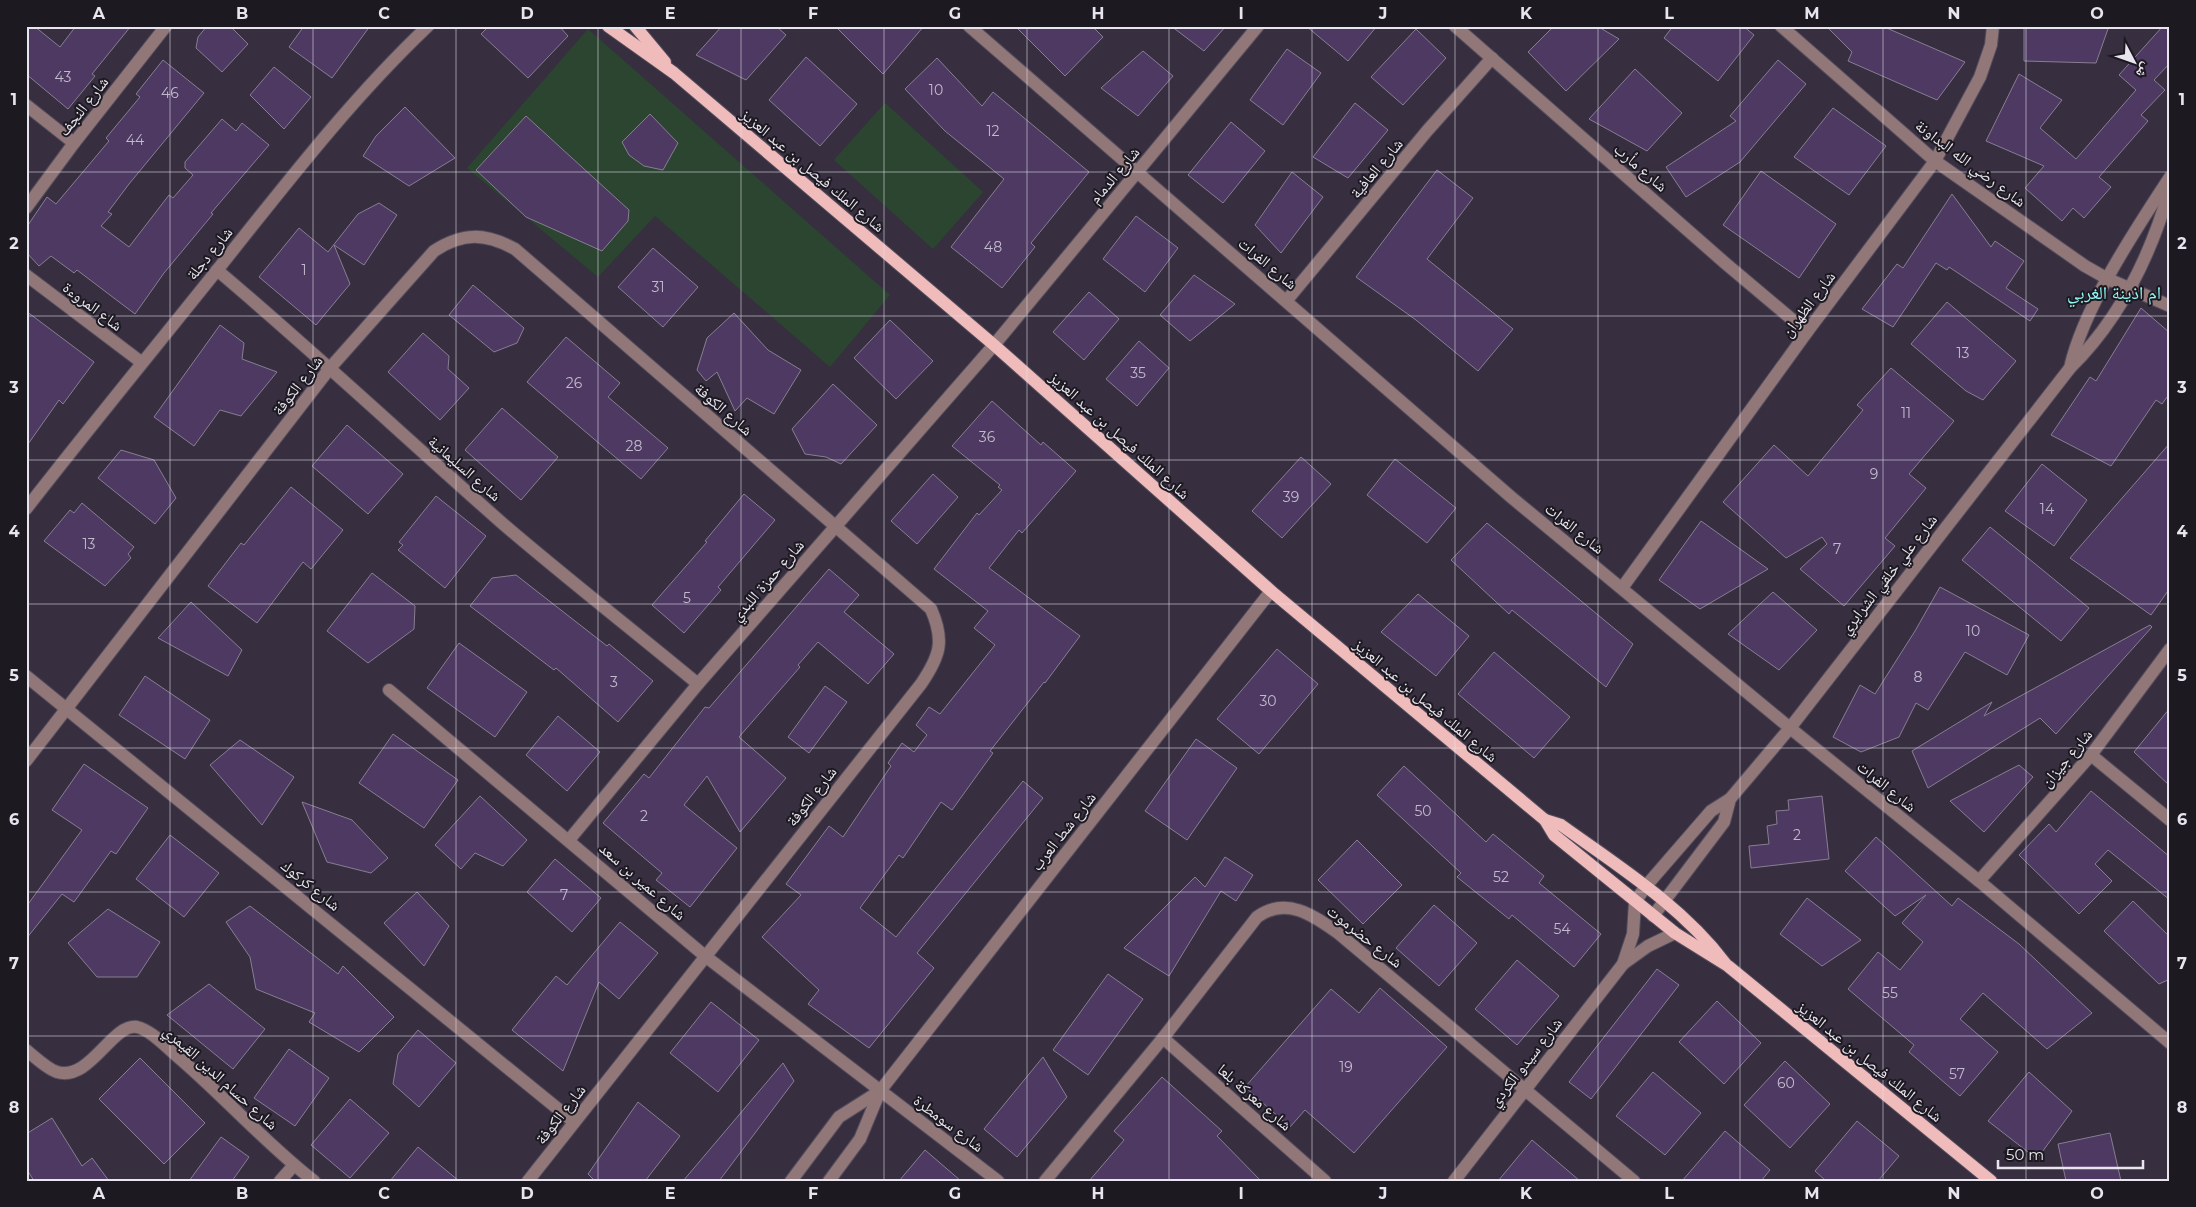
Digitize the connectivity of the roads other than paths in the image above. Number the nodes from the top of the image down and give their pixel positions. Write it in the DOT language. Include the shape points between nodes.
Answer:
graph roads {
  1 [pos="428,26"];
  2 [pos="608,26"];
  3 [pos="635,26"];
  4 [pos="969,26"];
  5 [pos="1258,26"];
  6 [pos="1455,26"];
  7 [pos="1782,26"];
  8 [pos="1993,26"];
  9 [pos="163,28"];
  10 [pos="1492,58"];
  11 [pos="674,73"];
  12 [pos="26,104"];
  13 [pos="74,144"];
  14 [pos="1935,161"];
  15 [pos="1137,173"];
  16 [pos="2170,177"];
  17 [pos="2170,188"];
  18 [pos="26,208"];
  19 [pos="217,270"];
  20 [pos="26,275"];
  21 [pos="2108,279"];
  22 [pos="2130,289"];
  23 [pos="1287,300"];
  24 [pos="2170,306"];
  25 [pos="1807,332"];
  26 [pos="994,345"];
  27 [pos="141,362"];
  28 [pos="330,368"];
  29 [pos="2070,368"];
  30 [pos="26,509"];
  31 [pos="836,527"];
  32 [pos="1622,588"];
  33 [pos="1271,591"];
  34 [pos="2170,649"];
  35 [pos="26,676"];
  36 [pos="698,684"];
  37 [pos="389,690"];
  38 [pos="68,709"];
  39 [pos="1790,728"];
  40 [pos="2091,755"];
  41 [pos="26,761"];
  42 [pos="1730,799"];
  43 [pos="1545,820"];
  44 [pos="2170,820"];
  45 [pos="570,840"];
  46 [pos="1979,881"];
  47 [pos="1646,886"];
  48 [pos="1664,901"];
  49 [pos="1635,902"];
  50 [pos="1652,916"];
  51 [pos="1675,933"];
  52 [pos="705,956"];
  53 [pos="1623,964"];
  54 [pos="1728,966"];
  55 [pos="1163,1038"];
  56 [pos="2170,1043"];
  57 [pos="26,1050"];
  58 [pos="1524,1089"];
  59 [pos="880,1091"];
  60 [pos="574,1122"];
  61 [pos="294,1164"];
  62 [pos="280,1181"];
  63 [pos="314,1181"];
  64 [pos="528,1181"];
  65 [pos="791,1181"];
  66 [pos="829,1181"];
  67 [pos="998,1181"];
  68 [pos="1045,1181"];
  69 [pos="1325,1181"];
  70 [pos="1454,1181"];
  71 [pos="1634,1181"];
  72 [pos="1991,1181"];
  1 -- 19 [label="street, شارع دجلة" via="333,127"];
  2 -- 11 [label="main road, شارع الملك فيصل بن عبد العزيز"];
  3 -- 11 [label="main road, شارع الملك فيصل بن عبد العزيز"];
  4 -- 15 [label="street, شارع الفرات"];
  5 -- 15 [label="street, شارع الدمام"];
  6 -- 10 [label="street, شارع مأرب"];
  7 -- 14 [label="street, شارع رضي الله البداونة"];
  8 -- 14 [label="street, شارع الظهران" via="1991,45 1980,77"];
  9 -- 13 [label="street, شارع النجف"];
  10 -- 23 [label="street, شارع العافية"];
  10 -- 25 [label="street, شارع مأرب"];
  11 -- 26 [label="main road, شارع الملك فيصل بن عبد العزيز"];
  12 -- 13 [label="street"];
  13 -- 18 [label="street, شارع النجف"];
  14 -- 21 [label="street, شارع رضي الله البداونة"];
  14 -- 25 [label="street, شارع الظهران"];
  15 -- 23 [label="street, شارع الفرات"];
  15 -- 26 [label="street, شارع الدمام"];
  16 -- 21 [label="street, شارع علي خلقي الشرايري"];
  17 -- 22 [label="street, شارع علي خلقي الشرايري" via="2155,238"];
  19 -- 27 [label="street, شارع دجلة"];
  19 -- 28 [label="street, شارع السليمانية"];
  20 -- 27 [label="street, شاع المروءة"];
  21 -- 22 [label="street, شارع رضي الله البداونة"];
  21 -- 29 [label="street, شارع علي خلقي الشرايري" via="2075,346"];
  22 -- 24 [label="street, شارع رضي الله البداونة"];
  22 -- 29 [label="street, شارع علي خلقي الشرايري" via="2097,338"];
  23 -- 32 [label="street, شارع الفرات" via="1511,497"];
  25 -- 32 [label="street, شارع الظهران"];
  26 -- 31 [label="street, شارع حمزة اللبدي"];
  26 -- 33 [label="main road, شارع الملك فيصل بن عبد العزيز"];
  27 -- 30 [label="street, شارع دجلة"];
  28 -- 31 [label="street, شارع الكوفة" via="434,252 446,243 462,238 497,239 515,249"];
  28 -- 36 [label="street, شارع السليمانية" via="505,525"];
  28 -- 38 [label="street, شارع الكوفة"];
  29 -- 39 [label="street, شارع علي خلقي الشرايري"];
  31 -- 36 [label="street, شارع حمزة اللبدي"];
  31 -- 52 [label="street, شارع الكوفة" via="931,609 939,626 940,643 933,666"];
  32 -- 39 [label="street, شارع الفرات"];
  33 -- 43 [label="main road, شارع الملك فيصل بن عبد العزيز"];
  33 -- 59 [label="street, شارع شط العرب"];
  34 -- 40 [label="street, شارع جيزان"];
  35 -- 38 [label="street, شارع كركوك"];
  36 -- 45 [label="street, شارع حمزة اللبدي"];
  37 -- 45 [label="street, شارع عمير بن سعد"];
  38 -- 41 [label="street, شارع الكوفة"];
  38 -- 60 [label="street, شارع كركوك"];
  39 -- 42 [label="street, شارع علي خلقي الشرايري"];
  39 -- 46 [label="street, شارع الفرات"];
  40 -- 44 [label="street"];
  40 -- 46 [label="street, شارع جيزان"];
  42 -- 47 [label="street, شارع علي خلقي الشرايري" via="1710,811"];
  42 -- 48 [label="street, شارع علي خلقي الشرايري" via="1724,822"];
  43 -- 47 [label="main road, شارع الملك فيصل بن عبد العزيز" via="1561,824"];
  43 -- 49 [label="main road, شارع الملك فيصل بن عبد العزيز" via="1554,835"];
  45 -- 52 [label="street, شارع عمير بن سعد"];
  46 -- 56 [label="street, شارع الفرات"];
  47 -- 48 [label="main road, شارع الملك فيصل بن عبد العزيز"];
  47 -- 49 [label="street, شارع علي خلقي الشرايري"];
  48 -- 50 [label="street, شارع علي خلقي الشرايري"];
  48 -- 54 [label="main road, شارع الملك فيصل بن عبد العزيز" via="1712,946"];
  49 -- 50 [label="main road, شارع الملك فيصل بن عبد العزيز"];
  49 -- 53 [label="street, شارع سيدو الكردي" via="1632,934"];
  50 -- 51 [label="main road, شارع الملك فيصل بن عبد العزيز"];
  51 -- 53 [label="street, شارع سيدو الكردي" via="1648,946"];
  51 -- 54 [label="main road, شارع الملك فيصل بن عبد العزيز"];
  52 -- 59 [label="street, شارع عمير بن سعد"];
  52 -- 60 [label="street, شارع الكوفة"];
  53 -- 58 [label="street, شارع سيدو الكردي"];
  54 -- 72 [label="main road, شارع الملك فيصل بن عبد العزيز"];
  55 -- 58 [label="street, شارع حضرموت" via="1257,917 1272,909 1291,908 1317,918 1338,933"];
  55 -- 68 [label="street, شارع حضرموت"];
  55 -- 69 [label="street, شارع معركة بلعا"];
  57 -- 61 [label="street, شارع حسام الدين القيمري" via="58,1072 71,1072 84,1066 128,1028 138,1027 191,1068"];
  58 -- 70 [label="street, شارع سيدو الكردي"];
  58 -- 71 [label="street, شارع حضرموت"];
  59 -- 65 [label="street, شارع شط العرب" via="839,1117"];
  59 -- 66 [label="street, شارع شط العرب" via="860,1139"];
  59 -- 67 [label="street, شارع سومطرة"];
  60 -- 64 [label="street, شارع الكوفة"];
  61 -- 62 [label="street"];
  61 -- 63 [label="street, شارع حسام الدين القيمري"];
}
